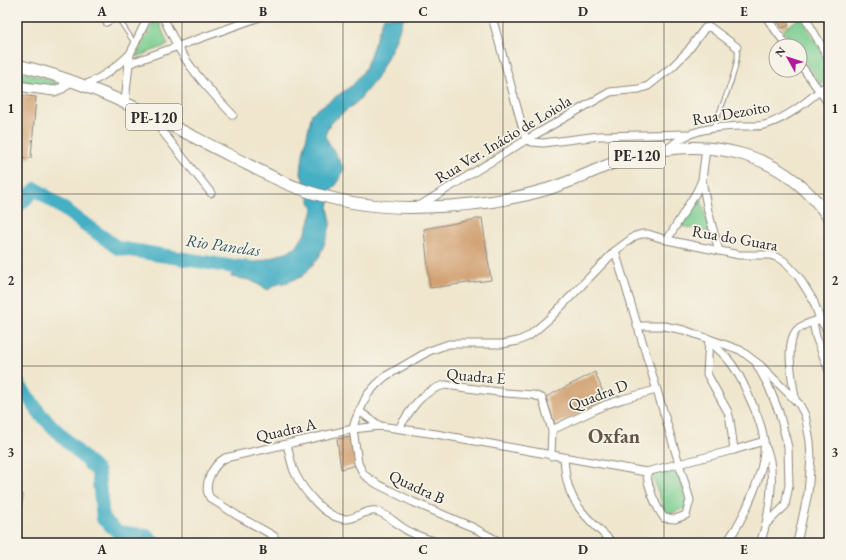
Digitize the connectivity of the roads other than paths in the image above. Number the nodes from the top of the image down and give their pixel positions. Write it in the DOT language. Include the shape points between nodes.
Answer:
graph roads {
  1 [pos="102,17"];
  2 [pos="148,17"];
  3 [pos="163,17"];
  4 [pos="260,17"];
  5 [pos="492,17"];
  6 [pos="766,17"];
  7 [pos="805,17"];
  8 [pos="781,38"];
  9 [pos="135,44"];
  10 [pos="178,47"];
  11 [pos="737,47"];
  12 [pos="130,54"];
  13 [pos="829,60"];
  14 [pos="128,64"];
  15 [pos="17,65"];
  16 [pos="808,75"];
  17 [pos="70,81"];
  18 [pos="829,84"];
  19 [pos="17,86"];
  20 [pos="83,86"];
  21 [pos="820,91"];
  22 [pos="125,102"];
  23 [pos="829,104"];
  24 [pos="149,115"];
  25 [pos="233,115"];
  26 [pos="713,128"];
  27 [pos="691,134"];
  28 [pos="526,140"];
  29 [pos="706,148"];
  30 [pos="668,150"];
  31 [pos="702,180"];
  32 [pos="212,194"];
  33 [pos="417,208"];
  34 [pos="829,218"];
  35 [pos="667,240"];
  36 [pos="615,251"];
  37 [pos="719,251"];
  38 [pos="816,321"];
  39 [pos="637,326"];
  40 [pos="829,333"];
  41 [pos="709,340"];
  42 [pos="754,360"];
  43 [pos="829,371"];
  44 [pos="656,390"];
  45 [pos="795,399"];
  46 [pos="359,411"];
  47 [pos="380,426"];
  48 [pos="399,428"];
  49 [pos="353,429"];
  50 [pos="552,430"];
  51 [pos="287,444"];
  52 [pos="764,444"];
  53 [pos="734,450"];
  54 [pos="551,456"];
  55 [pos="564,458"];
  56 [pos="680,462"];
  57 [pos="646,472"];
  58 [pos="20,497"];
  59 [pos="17,507"];
  60 [pos="766,524"];
  61 [pos="274,536"];
  62 [pos="439,543"];
  63 [pos="502,543"];
  64 [pos="613,543"];
  65 [pos="726,543"];
  66 [pos="760,543"];
  67 [pos="797,543"];
  1 -- 9 [label="lane" via="106,24 118,18"];
  2 -- 9 [label="street"];
  3 -- 10 [label="street"];
  4 -- 10 [label="street"];
  5 -- 28 [label="street"];
  6 -- 8 [label="street"];
  7 -- 13 [label="street"];
  9 -- 12 [label="street"];
  10 -- 14 [label="street"];
  10 -- 25 [label="street" via="200,78"];
  11 -- 26 [label="lane" via="735,65"];
  11 -- 28 [label="street, Rua Ver. Inácio de Loiola" via="710,27 705,28 687,52 654,82 644,88 610,92"];
  12 -- 14 [label="street"];
  12 -- 20 [label="street" via="113,70"];
  14 -- 22 [label="street"];
  15 -- 17 [label="main road, PE-120"];
  16 -- 21 [label="street"];
  17 -- 19 [label="street" via="54,91"];
  17 -- 20 [label="main road, PE-120"];
  18 -- 21 [label="street, Rua Dezoito"];
  20 -- 22 [label="main road, PE-120"];
  21 -- 23 [label="street"];
  21 -- 26 [label="street, Rua Dezoito" via="780,119 767,124"];
  22 -- 24 [label="main road, PE-120"];
  24 -- 32 [label="street"];
  24 -- 33 [label="main road, PE-120" via="286,183 342,200"];
  26 -- 27 [label="street, Rua Dezoito"];
  27 -- 28 [label="street" via="599,136 544,143"];
  27 -- 30 [label="street, Rua Dezoito" via="681,138"];
  28 -- 33 [label="street, Rua Ver. Inácio de Loiola"];
  29 -- 30 [label="main road, PE-120"];
  29 -- 31 [label="street"];
  29 -- 34 [label="main road, PE-120" via="732,151 752,157 779,170 799,184"];
  30 -- 33 [label="main road, PE-120" via="631,157 577,179 506,200"];
  31 -- 35 [label="street" via="693,200"];
  31 -- 37 [label="street"];
  35 -- 36 [label="street, Rua do Guara" via="642,234 635,236"];
  35 -- 37 [label="street, Rua do Guara"];
  36 -- 39 [label="street"];
  36 -- 46 [label="street, Rua do Guara" via="529,336 502,344 449,344 429,351 386,376 367,395"];
  37 -- 38 [label="street, Rua do Guara" via="770,255 784,261 798,276 813,300"];
  38 -- 40 [label="street, Rua do Guara"];
  38 -- 43 [label="street" via="816,337"];
  38 -- 45 [label="street" via="800,327 792,341 790,357"];
  39 -- 41 [label="street" via="664,326 684,330"];
  39 -- 44 [label="street"];
  41 -- 42 [label="street" via="740,350"];
  41 -- 52 [label="street" via="725,355 739,374 758,417"];
  41 -- 53 [label="street" via="708,374 728,412"];
  42 -- 45 [label="street"];
  42 -- 60 [label="street" via="780,412 788,447 789,485 785,506"];
  44 -- 50 [label="street, Quadra D" via="605,405"];
  44 -- 56 [label="street"];
  45 -- 67 [label="street" via="805,415 811,458 808,493"];
  46 -- 47 [label="street"];
  46 -- 49 [label="street, Rua do Guara"];
  47 -- 48 [label="street, Quadra A"];
  47 -- 49 [label="street, Quadra A"];
  48 -- 50 [label="street, Quadra E" via="421,397 445,385 540,397 544,400"];
  48 -- 54 [label="street, Quadra A"];
  49 -- 51 [label="street, Quadra A"];
  49 -- 63 [label="street, Quadra B" via="358,463 364,475 407,499"];
  50 -- 54 [label="street"];
  51 -- 61 [label="street, Quadra A" via="225,458 212,471 208,483 210,498"];
  51 -- 62 [label="street" via="294,471 324,511 348,518 376,511 409,532"];
  52 -- 53 [label="street"];
  52 -- 60 [label="street" via="768,455 770,478"];
  52 -- 65 [label="street" via="762,466 756,483 740,523"];
  53 -- 56 [label="street"];
  54 -- 55 [label="street, Quadra A"];
  55 -- 57 [label="street, Quadra A"];
  55 -- 64 [label="street" via="573,500"];
  56 -- 57 [label="street"];
  56 -- 57 [label="street" via="690,500 686,515 675,519 664,518 660,513 652,497"];
  58 -- 59 [label="street"];
  60 -- 66 [label="street"];
}
